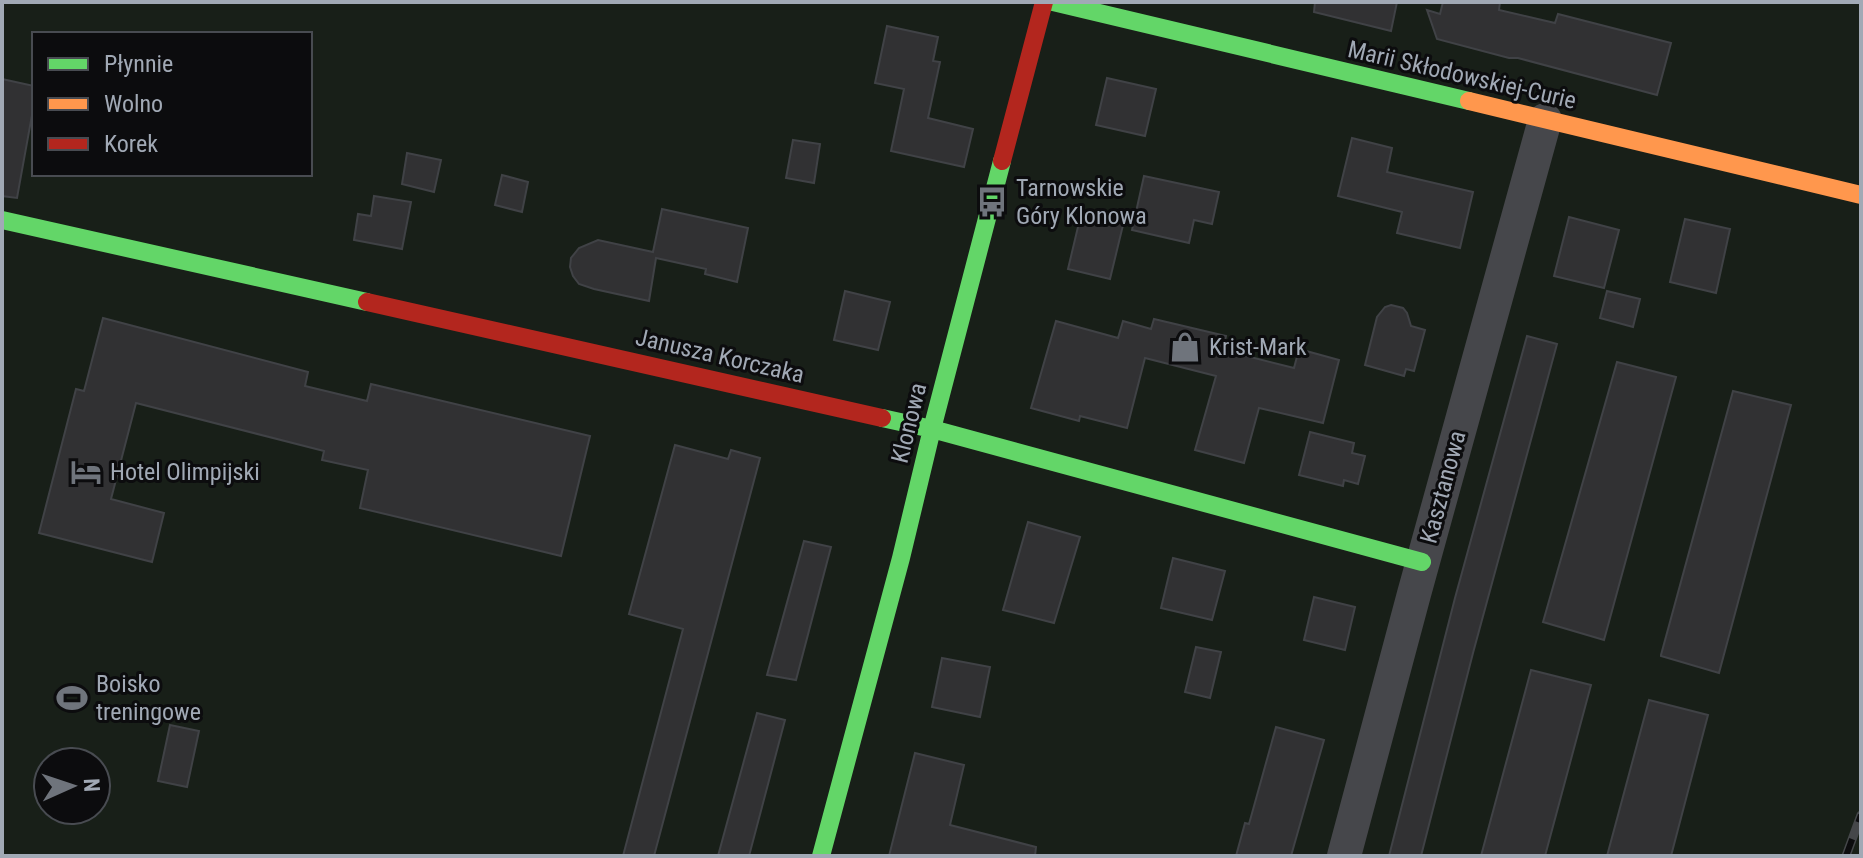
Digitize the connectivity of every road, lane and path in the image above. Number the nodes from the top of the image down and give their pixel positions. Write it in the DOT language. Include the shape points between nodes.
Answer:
graph roads {
  1 [pos="1044,2"];
  2 [pos="1053,2"];
  3 [pos="1545,120"];
  4 [pos="1861,195"];
  5 [pos="2,220"];
  6 [pos="932,429"];
  7 [pos="1422,562"];
  8 [pos="821,856"];
  9 [pos="1344,856"];
  1 -- 6 [label="street, Klonowa"];
  2 -- 3 [label="street, Marii Skłodowskiej-Curie"];
  3 -- 4 [label="street, Marii Skłodowskiej-Curie"];
  3 -- 7 [label="street, Kasztanowa"];
  5 -- 6 [label="street, Janusza Korczaka"];
  6 -- 7 [label="street, Janusza Korczaka"];
  6 -- 8 [label="street, Klonowa"];
  7 -- 9 [label="street, Kasztanowa"];
}
